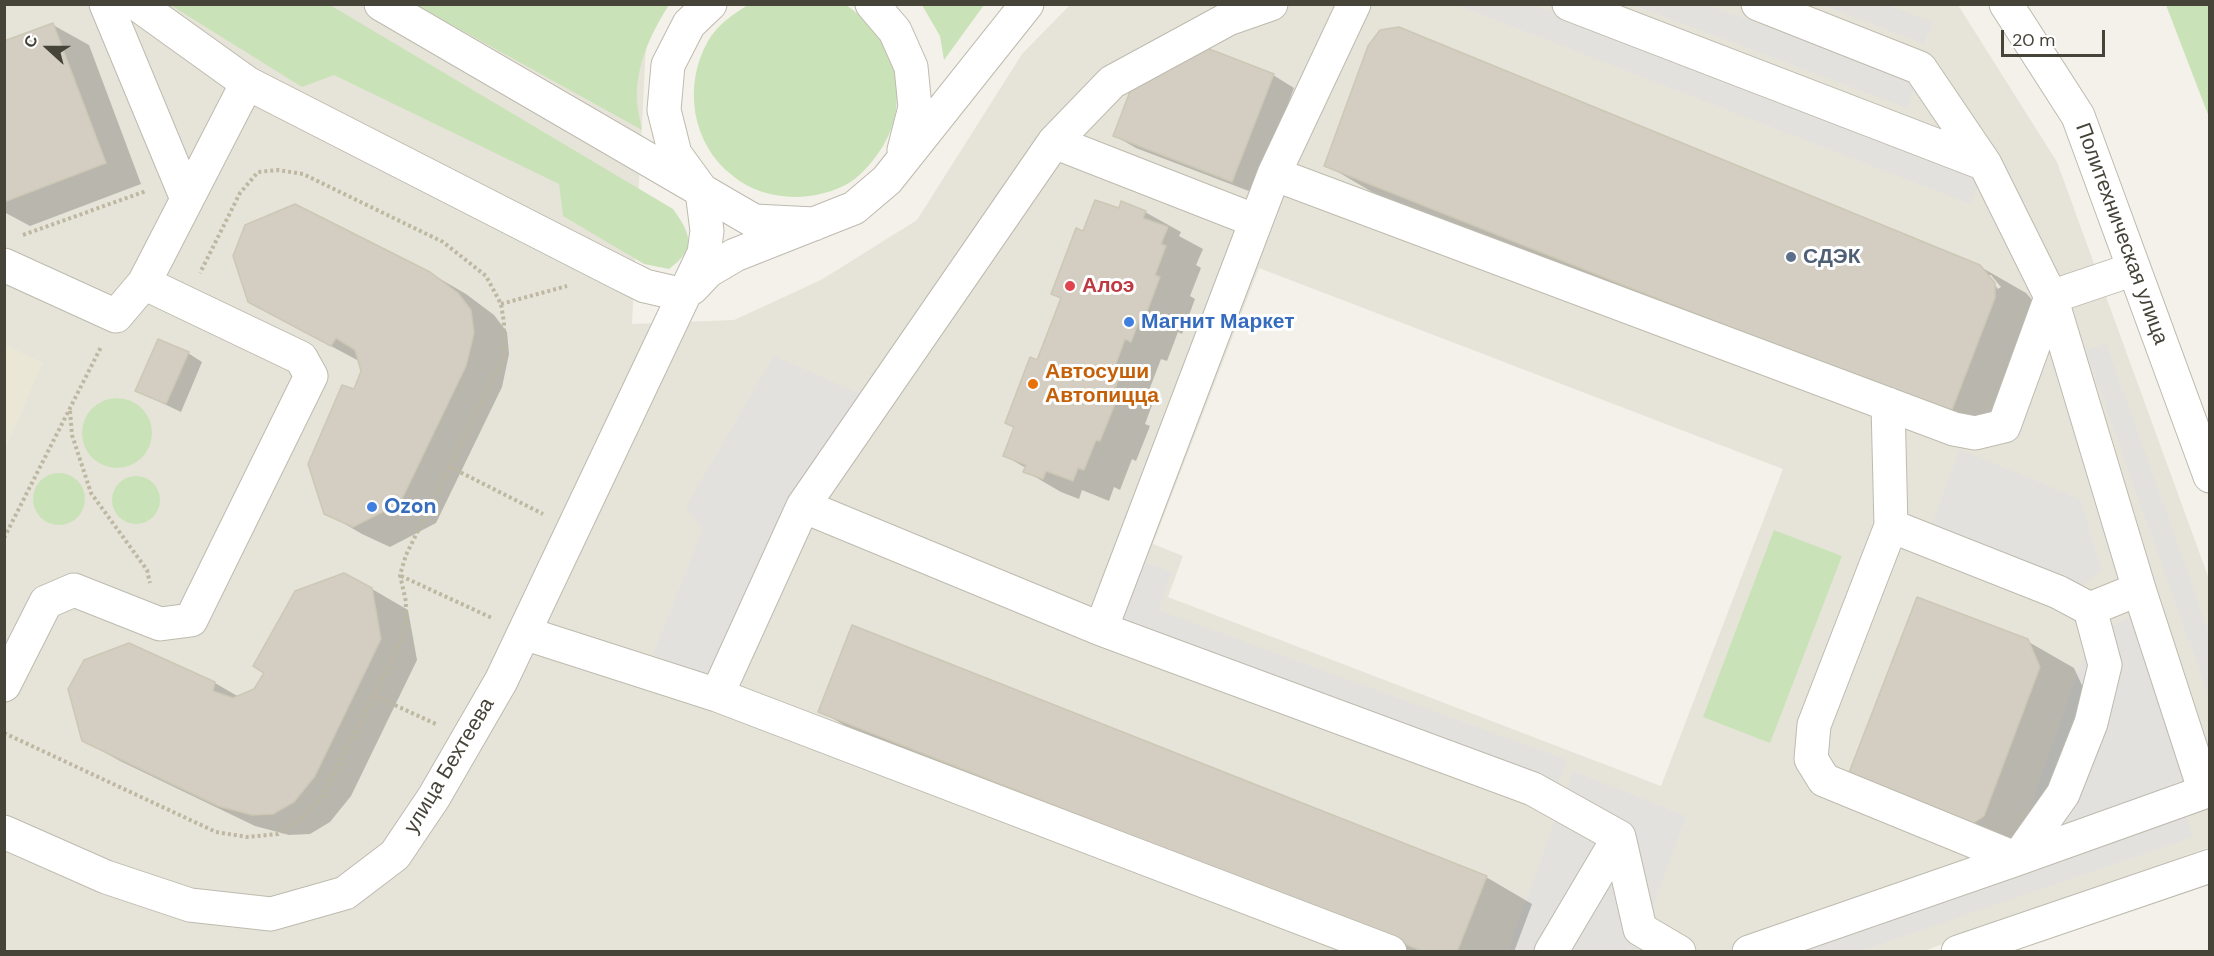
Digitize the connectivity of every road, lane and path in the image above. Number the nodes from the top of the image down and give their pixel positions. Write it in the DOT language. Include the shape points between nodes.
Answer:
graph roads {
  1 [pos="106,4"];
  2 [pos="137,4"];
  3 [pos="381,4"];
  4 [pos="710,4"];
  5 [pos="872,4"];
  6 [pos="1027,4"];
  7 [pos="1271,4"];
  8 [pos="1354,4"];
  9 [pos="1569,4"];
  10 [pos="1758,4"];
  11 [pos="2006,4"];
  12 [pos="247,83"];
  13 [pos="1054,142"];
  14 [pos="1985,164"];
  15 [pos="1274,174"];
  16 [pos="886,180"];
  17 [pos="182,189"];
  18 [pos="702,191"];
  19 [pos="1256,221"];
  20 [pos="814,224"];
  21 [pos="10,251"];
  22 [pos="2134,269"];
  23 [pos="617,272"];
  24 [pos="144,283"];
  25 [pos="684,295"];
  26 [pos="2051,297"];
  27 [pos="185,303"];
  28 [pos="501,304"];
  29 [pos="116,316"];
  30 [pos="1888,404"];
  31 [pos="70,408"];
  32 [pos="450,467"];
  33 [pos="2210,476"];
  34 [pos="803,506"];
  35 [pos="1891,526"];
  36 [pos="574,529"];
  37 [pos="4,538"];
  38 [pos="400,576"];
  39 [pos="2139,589"];
  40 [pos="2090,609"];
  41 [pos="160,624"];
  42 [pos="1101,629"];
  43 [pos="524,633"];
  44 [pos="4,685"];
  45 [pos="373,695"];
  46 [pos="717,695"];
  47 [pos="4,733"];
  48 [pos="468,739"];
  49 [pos="2207,791"];
  50 [pos="4,832"];
  51 [pos="1619,837"];
  52 [pos="2017,860"];
  53 [pos="2210,866"];
  54 [pos="1390,951"];
  55 [pos="1551,951"];
  56 [pos="1679,951"];
  57 [pos="1749,951"];
  58 [pos="1958,951"];
  1 -- 17 [label="street"];
  2 -- 12 [label="street"];
  3 -- 18 [label="street"];
  4 -- 18 [label="street" via="689,24 668,65 664,110 675,154"];
  5 -- 16 [label="street" via="895,32 911,67 915,107 906,146"];
  6 -- 16 [label="street"];
  7 -- 13 [label="street" via="1228,19 1112,82"];
  8 -- 15 [label="street"];
  9 -- 14 [label="street"];
  10 -- 14 [label="street" via="1920,68"];
  11 -- 22 [label="street, Политехническая улица" via="2078,116"];
  12 -- 17 [label="street"];
  12 -- 23 [label="street"];
  13 -- 19 [label="street"];
  13 -- 34 [label="street"];
  14 -- 26 [label="street"];
  15 -- 19 [label="street"];
  15 -- 30 [label="street"];
  16 -- 20 [label="street" via="854,208"];
  17 -- 21 [label="path"];
  17 -- 24 [label="street"];
  18 -- 20 [label="street" via="754,221"];
  18 -- 25 [label="street, улица Бехтеева" via="707,231 704,253"];
  19 -- 42 [label="street"];
  20 -- 25 [label="street" via="735,255 708,271"];
  21 -- 29 [label="street"];
  22 -- 26 [label="street"];
  22 -- 33 [label="street, Политехническая улица"];
  23 -- 25 [label="street" via="645,286"];
  23 -- 28 [label="path"];
  24 -- 27 [label="street"];
  24 -- 29 [label="street"];
  25 -- 36 [label="street, улица Бехтеева"];
  26 -- 30 [label="street" via="2004,426 1975,433 1964,431"];
  26 -- 39 [label="street"];
  27 -- 28 [label="path" via="240,193 258,172 278,170 303,174 443,242 486,276"];
  27 -- 41 [label="street" via="301,358 310,376 191,620"];
  28 -- 32 [label="path" via="504,357"];
  29 -- 31 [label="path"];
  30 -- 35 [label="street"];
  31 -- 37 [label="path"];
  31 -- 41 [label="path" via="72,435 91,493 147,570"];
  32 -- 36 [label="path"];
  32 -- 38 [label="path" via="406,555"];
  34 -- 42 [label="street"];
  34 -- 46 [label="street"];
  35 -- 40 [label="street" via="2058,592"];
  35 -- 52 [label="street" via="1814,725 1811,759 1824,780"];
  36 -- 43 [label="street, улица Бехтеева"];
  38 -- 43 [label="path"];
  38 -- 45 [label="path" via="406,602 405,632"];
  39 -- 40 [label="street"];
  39 -- 49 [label="street"];
  40 -- 52 [label="street" via="2105,665 2091,723 2063,794"];
  41 -- 44 [label="street" via="74,590 46,602"];
  42 -- 51 [label="street" via="1533,789"];
  43 -- 46 [label="street"];
  43 -- 48 [label="street, улица Бехтеева"];
  45 -- 47 [label="path" via="323,795 302,818 278,834 247,837 216,832"];
  45 -- 48 [label="path"];
  46 -- 54 [label="street"];
  48 -- 50 [label="street, улица Бехтеева" via="395,855 345,893 271,914 190,905 106,877"];
  49 -- 52 [label="street"];
  51 -- 55 [label="street"];
  51 -- 56 [label="street" via="1640,929"];
  52 -- 57 [label="street"];
  53 -- 58 [label="street"];
}
